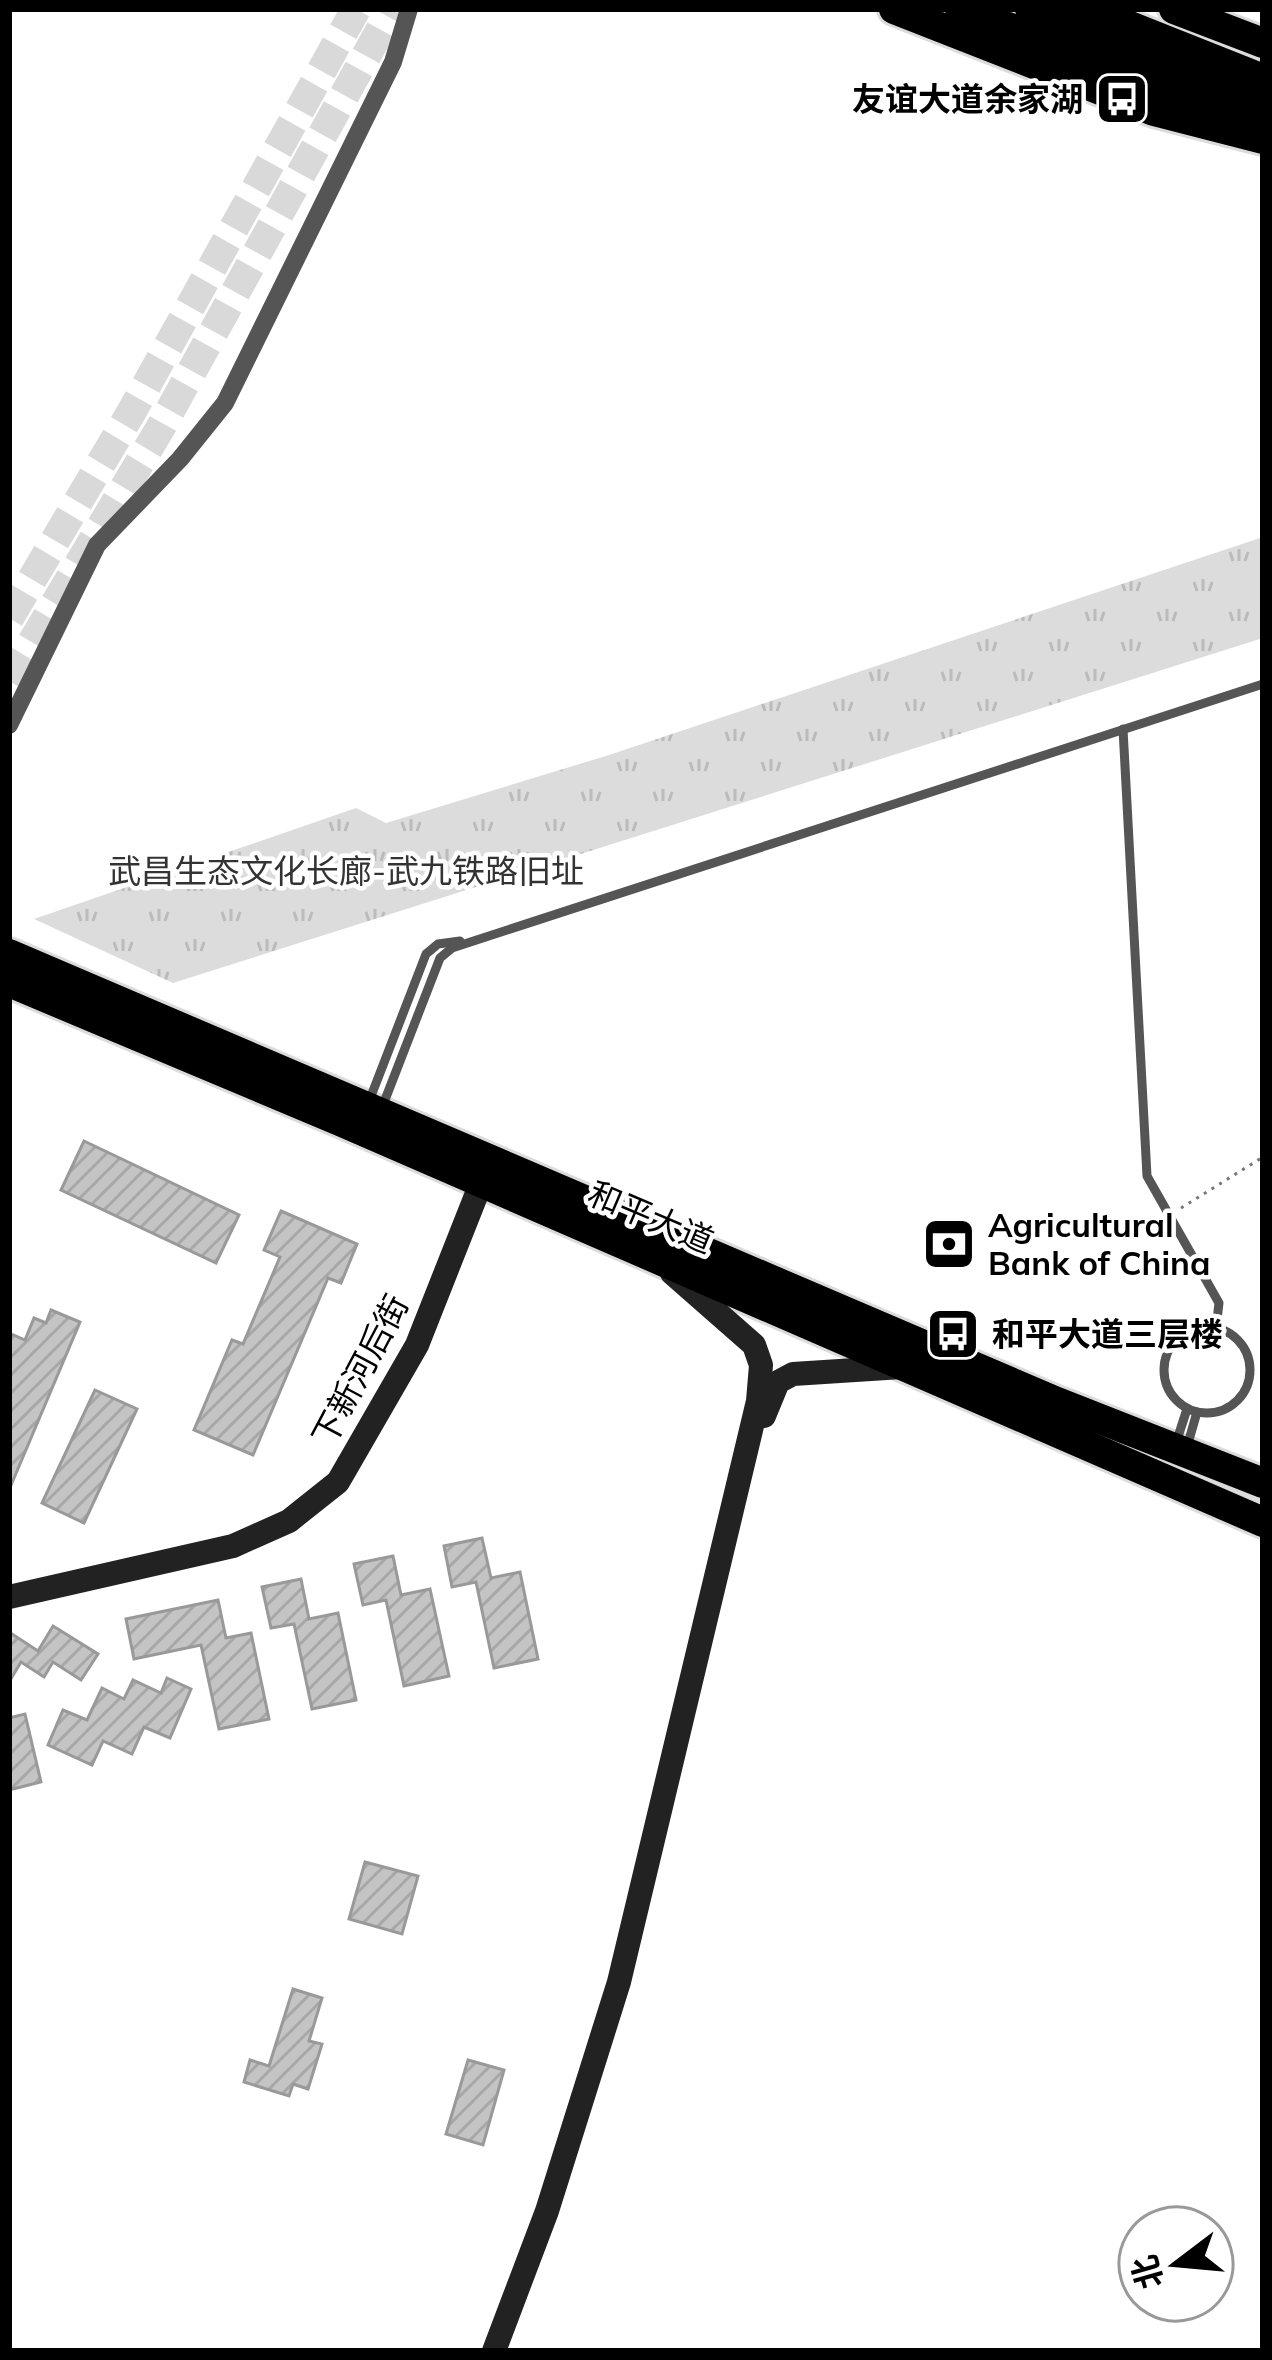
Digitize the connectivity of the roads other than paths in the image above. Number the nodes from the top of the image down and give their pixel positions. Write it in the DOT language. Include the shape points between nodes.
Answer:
graph roads {
  1 [pos="410,9"];
  2 [pos="894,9"];
  3 [pos="959,9"];
  4 [pos="1030,9"];
  5 [pos="1087,9"];
  6 [pos="1174,9"];
  7 [pos="1206,22"];
  8 [pos="1263,24"];
  9 [pos="1263,43"];
  10 [pos="1263,79"];
  11 [pos="1263,102"];
  12 [pos="1263,123"];
  13 [pos="1263,140"];
  14 [pos="1263,684"];
  15 [pos="9,725"];
  16 [pos="1123,729"];
  17 [pos="9,954"];
  18 [pos="9,982"];
  19 [pos="373,1110"];
  20 [pos="485,1171"];
  21 [pos="646,1254"];
  22 [pos="1216,1328"];
  23 [pos="905,1367"];
  24 [pos="1192,1410"];
  25 [pos="1180,1450"];
  26 [pos="1263,1483"];
  27 [pos="1263,1522"];
  28 [pos="9,1597"];
  29 [pos="494,2351"];
  30 [pos="512,2351"];
  1 -- 15 [label="street" via="393,62 225,403 97,545"];
  2 -- 13 [label="main road" via="1154,111"];
  3 -- 12 [label="main road"];
  4 -- 11 [label="main road"];
  5 -- 10 [label="main road"];
  6 -- 7 [label="main road"];
  7 -- 8 [label="street"];
  7 -- 9 [label="main road"];
  14 -- 16 [label="lane"];
  16 -- 19 [label="lane" via="472,939 440,958"];
  16 -- 22 [label="lane" via="1147,1176 1219,1303"];
  17 -- 19 [label="main road, 和平大道"];
  18 -- 20 [label="main road, 和平大道"];
  19 -- 20 [label="main road, 和平大道"];
  20 -- 21 [label="main road, 和平大道"];
  20 -- 25 [label="main road, 和平大道"];
  20 -- 28 [label="street, 下新河后街" via="417,1346 338,1482 289,1521 233,1546"];
  21 -- 23 [label="main road, 和平大道"];
  21 -- 29 [label="street" via="754,1345 758,1401 619,1982"];
  22 -- 24 [label="lane" via="1184,1334 1165,1361 1166,1383"];
  22 -- 24 [label="lane" via="1243,1348 1249,1380 1230,1407"];
  23 -- 27 [label="main road, 和平大道"];
  23 -- 30 [label="street" via="793,1374 767,1402 616,2026"];
  24 -- 25 [label="lane"];
  25 -- 26 [label="main road, 和平大道"];
}
